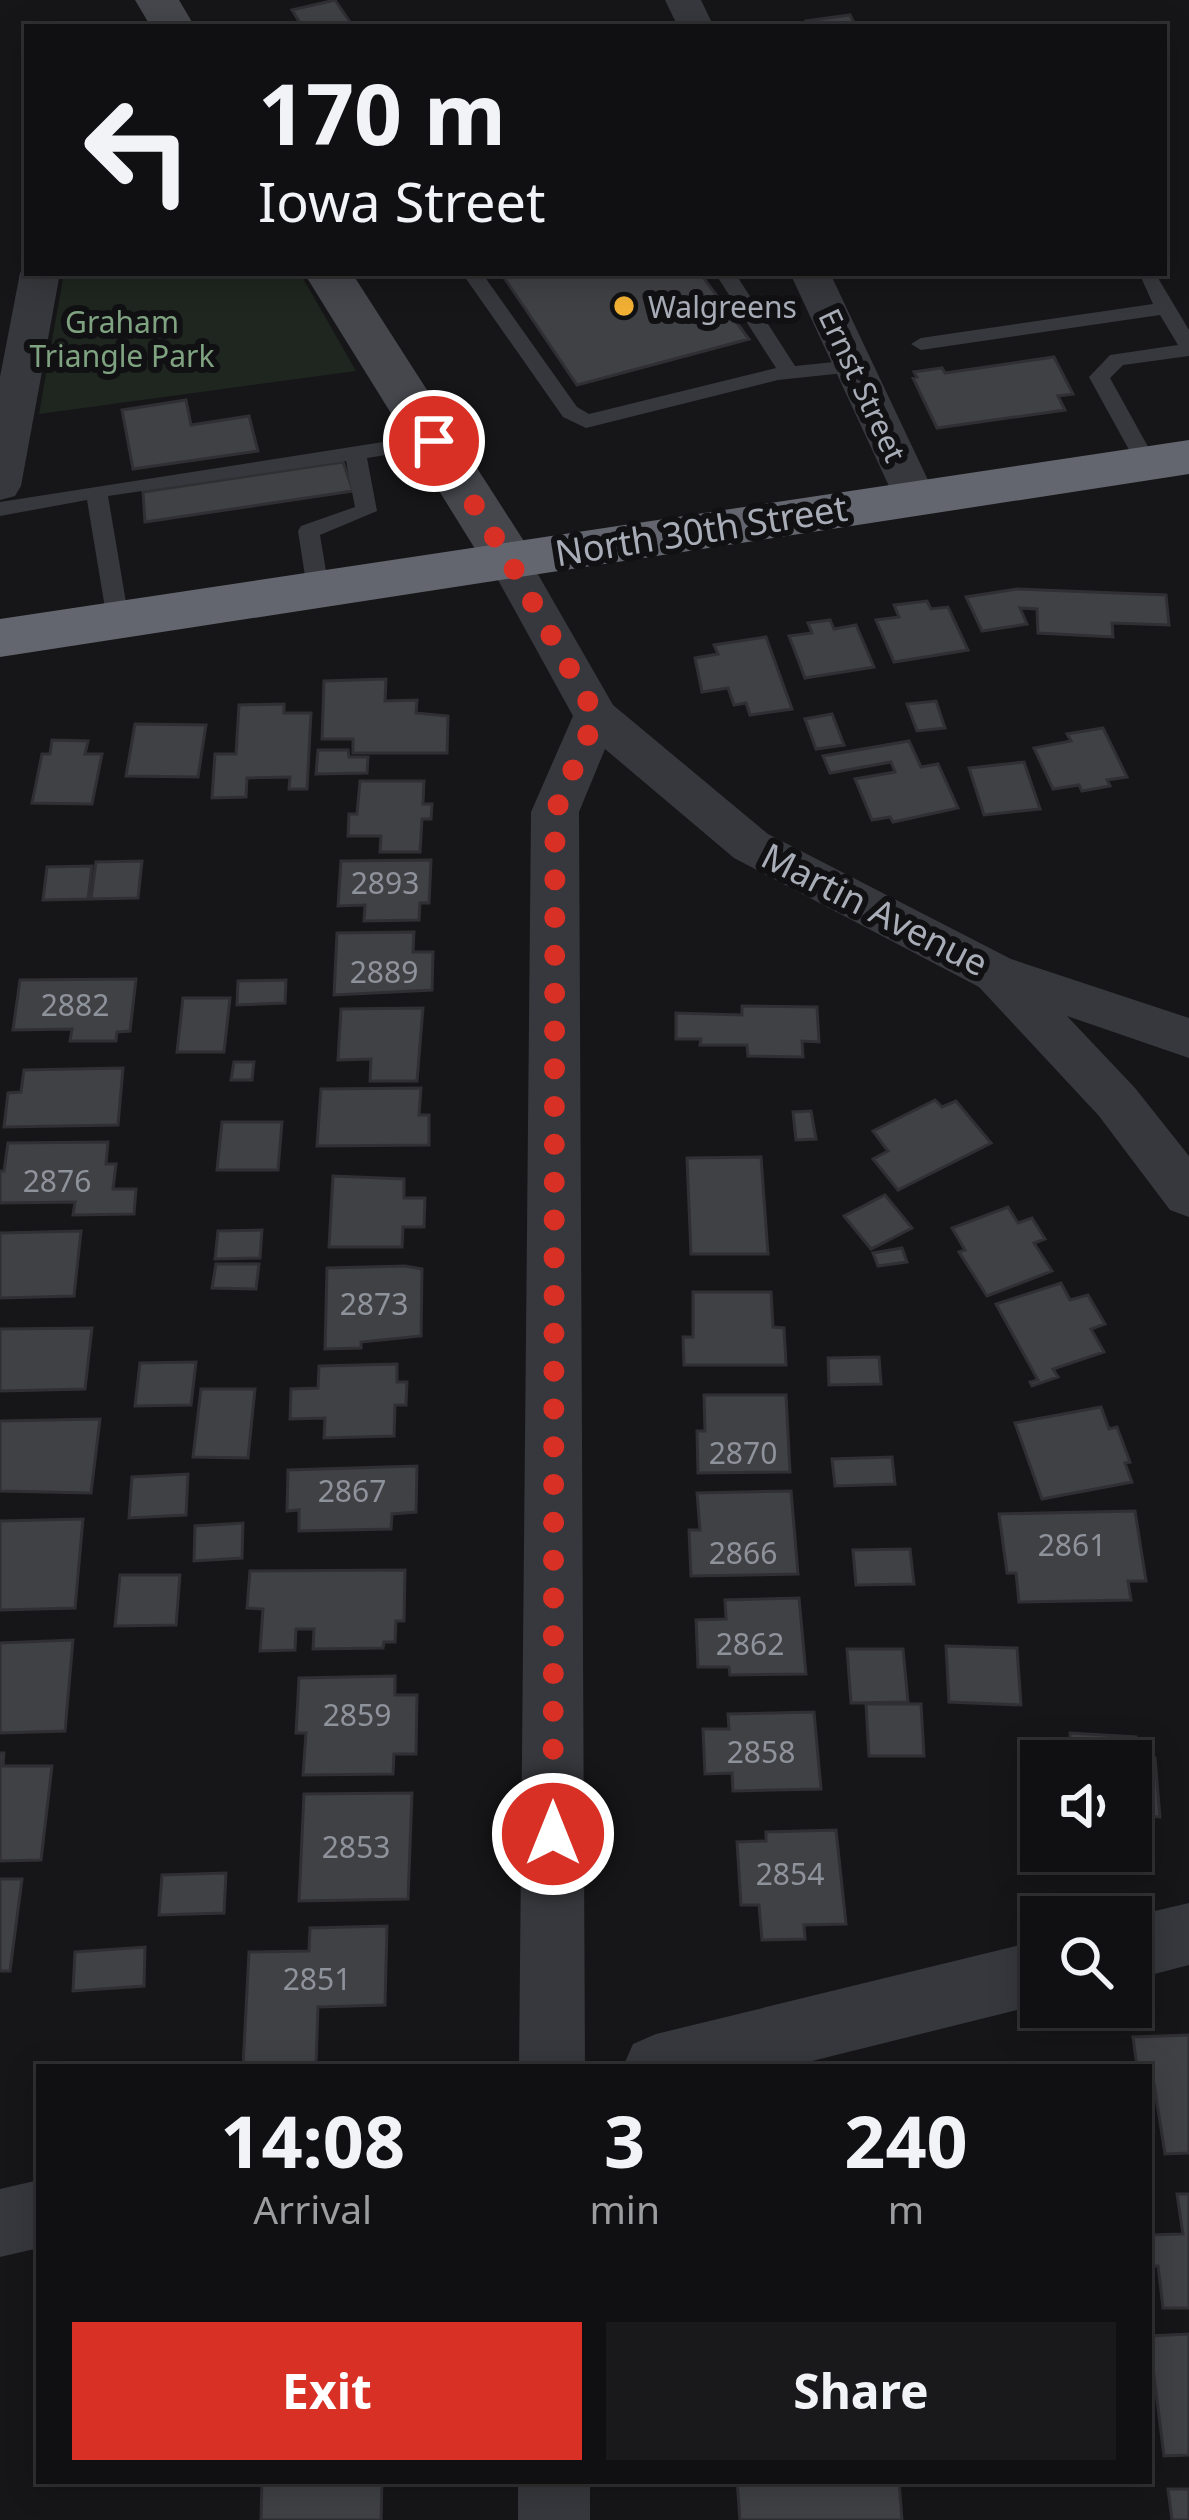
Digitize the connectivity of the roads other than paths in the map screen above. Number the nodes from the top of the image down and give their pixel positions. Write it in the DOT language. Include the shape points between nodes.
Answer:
graph roads {
  1 [pos="39,276"];
  2 [pos="330,276"];
  3 [pos="474,276"];
  4 [pos="727,276"];
  5 [pos="811,276"];
  6 [pos="1147,276"];
  7 [pos="1166,308"];
  8 [pos="921,344"];
  9 [pos="1189,348"];
  10 [pos="854,366"];
  11 [pos="789,373"];
  12 [pos="434,441"];
  13 [pos="355,452"];
  14 [pos="1167,460"];
  15 [pos="1,484"];
  16 [pos="96,491"];
  17 [pos="915,497"];
  18 [pos="509,560"];
  19 [pos="317,590"];
  20 [pos="118,620"];
  21 [pos="0,638"];
  22 [pos="596,716"];
  23 [pos="993,972"];
  24 [pos="1189,1038"];
  25 [pos="1189,1195"];
  26 [pos="1189,1934"];
  27 [pos="1152,1943"];
  28 [pos="1020,1977"];
  29 [pos="552,2064"];
  30 [pos="668,2064"];
  31 [pos="36,2215"];
  32 [pos="0,2223"];
  33 [pos="554,2484"];
  34 [pos="554,2520"];
  1 -- 15 [label="street"];
  2 -- 12 [label="main road"];
  3 -- 11 [label="lane" via="570,412 586,421"];
  4 -- 11 [label="lane"];
  5 -- 10 [label="street, Ernst Street"];
  6 -- 7 [label="lane"];
  7 -- 8 [label="lane"];
  7 -- 9 [label="lane"];
  9 -- 14 [label="lane" via="1117,359 1100,377"];
  10 -- 11 [label="lane"];
  10 -- 17 [label="street, Ernst Street"];
  12 -- 13 [label="lane"];
  12 -- 18 [label="main road"];
  13 -- 16 [label="lane"];
  13 -- 19 [label="lane" via="366,511 309,531"];
  14 -- 17 [label="highway, North 30th Street"];
  15 -- 16 [label="lane"];
  16 -- 20 [label="lane"];
  17 -- 18 [label="highway, North 30th Street"];
  18 -- 19 [label="highway, North 30th Street"];
  18 -- 22 [label="street"];
  19 -- 20 [label="highway, North 30th Street"];
  20 -- 21 [label="highway, North 30th Street"];
  22 -- 23 [label="street, Martin Avenue" via="752,846"];
  22 -- 29 [label="street" via="555,812"];
  23 -- 24 [label="street, Martin Avenue"];
  23 -- 25 [label="street" via="1117,1102"];
  26 -- 27 [label="street"];
  28 -- 30 [label="street"];
  31 -- 32 [label="street"];
  33 -- 34 [label="street"];
}
